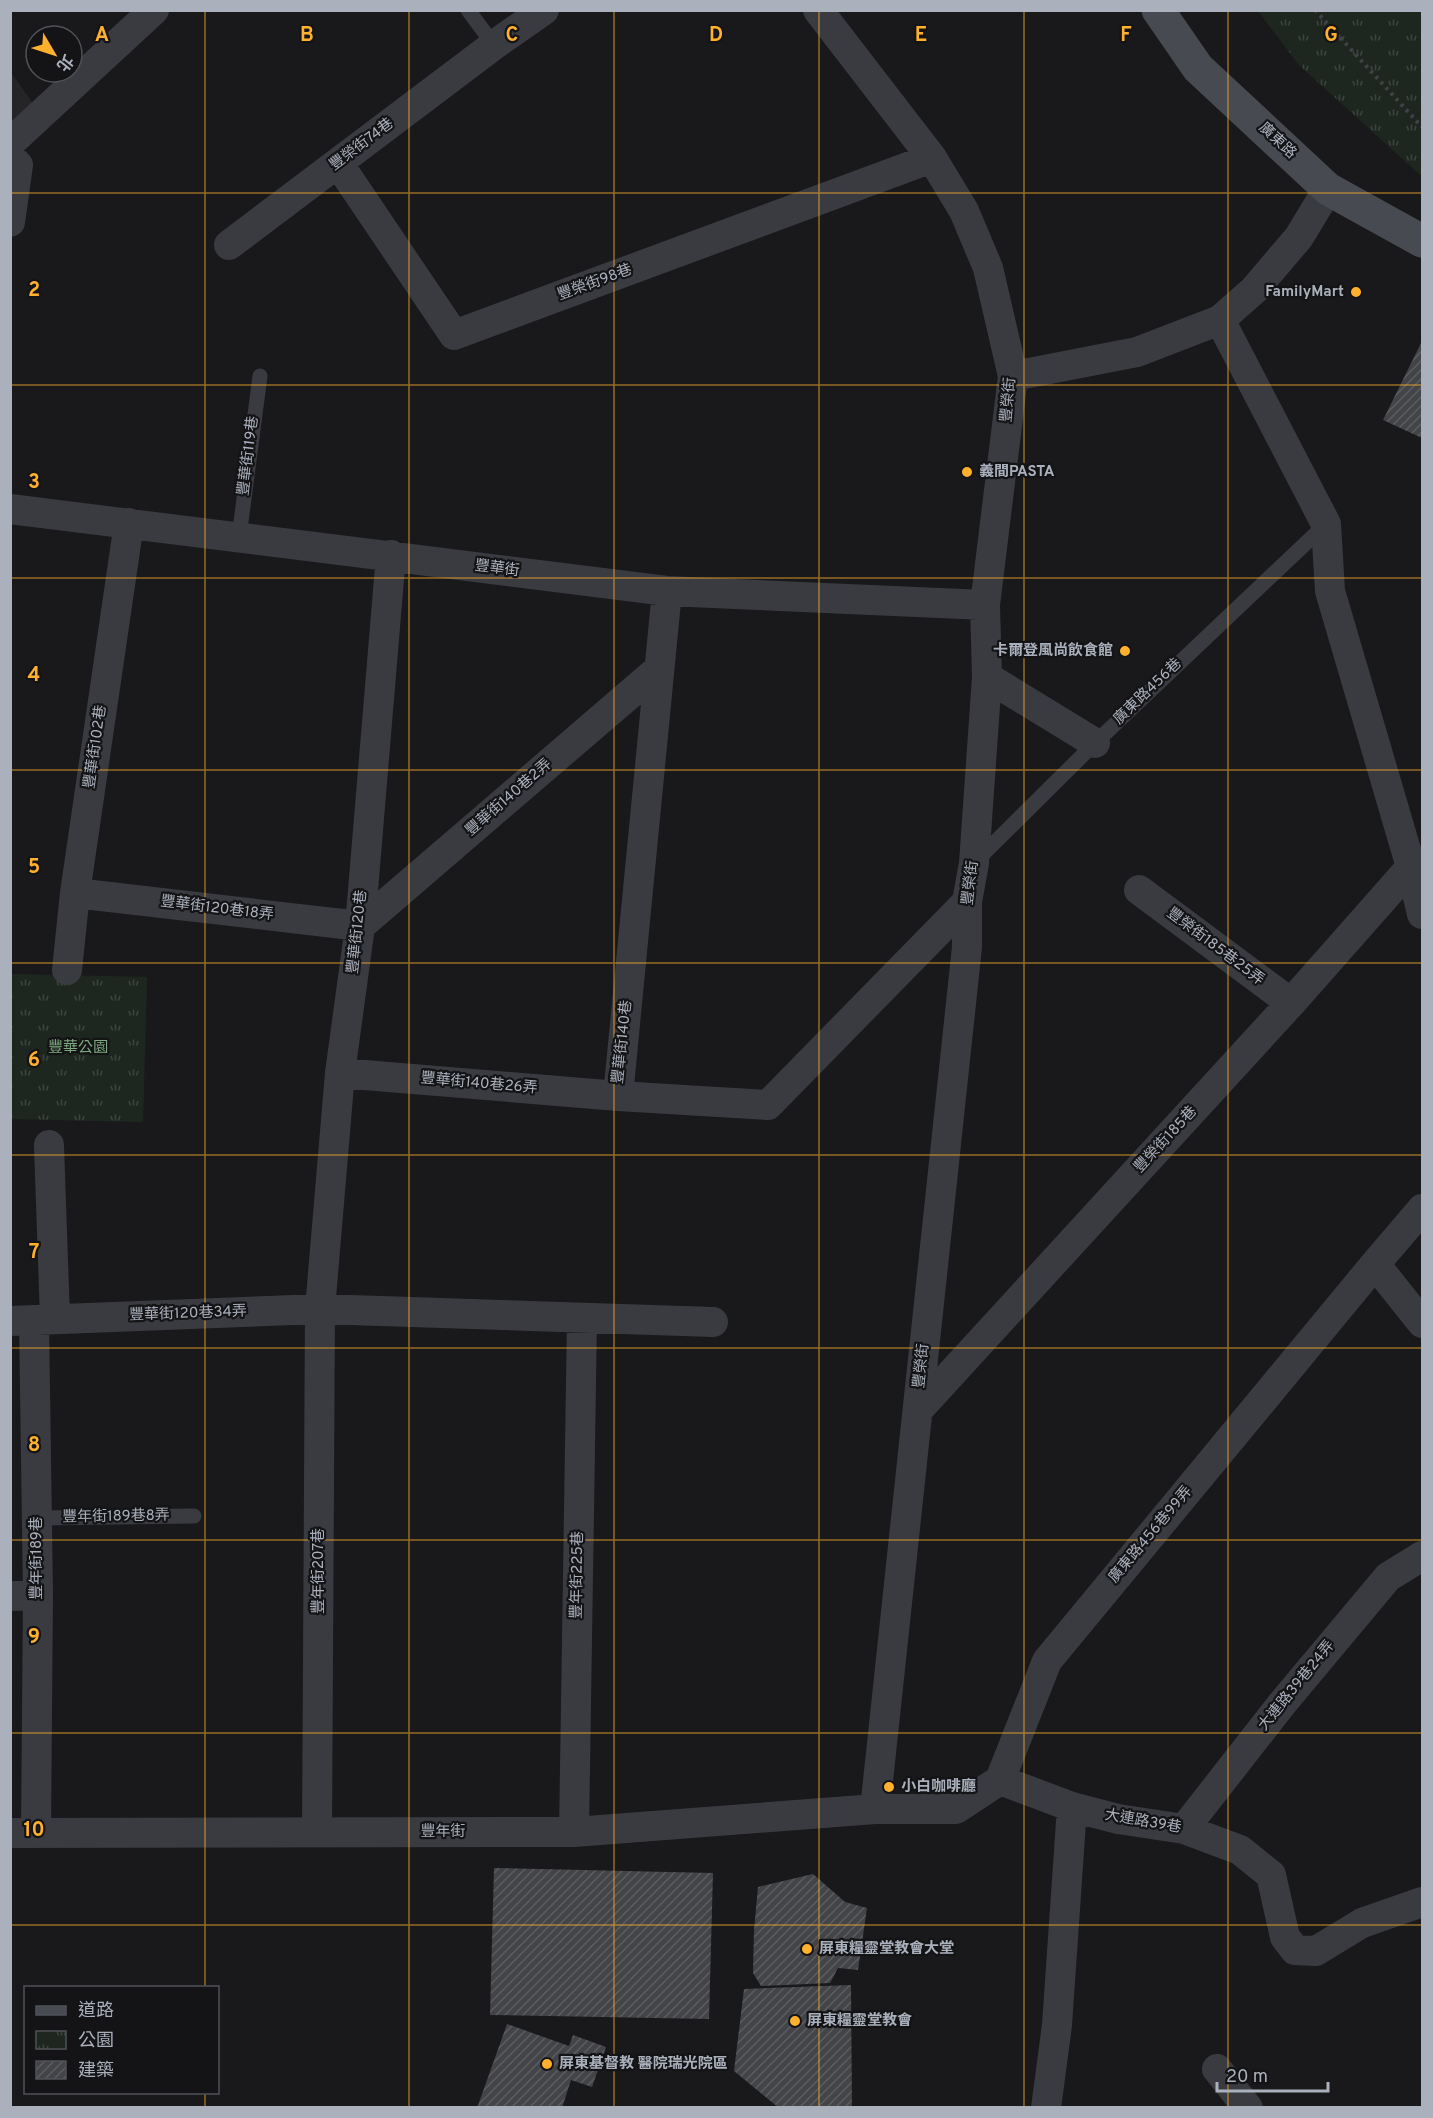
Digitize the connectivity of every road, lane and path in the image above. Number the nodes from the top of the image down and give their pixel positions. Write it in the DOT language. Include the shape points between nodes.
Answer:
graph roads {
  1 [pos="154,10"];
  2 [pos="468,10"];
  3 [pos="544,10"];
  4 [pos="818,10"];
  5 [pos="1158,10"];
  6 [pos="1315,10"];
  7 [pos="494,45"];
  8 [pos="1422,127"];
  9 [pos="10,143"];
  10 [pos="10,157"];
  11 [pos="932,158"];
  12 [pos="338,163"];
  13 [pos="1328,189"];
  14 [pos="10,222"];
  15 [pos="1422,241"];
  16 [pos="229,244"];
  17 [pos="1220,320"];
  18 [pos="260,376"];
  19 [pos="1013,376"];
  20 [pos="10,509"];
  21 [pos="129,523"];
  22 [pos="1326,524"];
  23 [pos="239,537"];
  24 [pos="391,555"];
  25 [pos="667,591"];
  26 [pos="985,605"];
  27 [pos="659,669"];
  28 [pos="987,677"];
  29 [pos="1095,743"];
  30 [pos="974,863"];
  31 [pos="1411,867"];
  32 [pos="1139,890"];
  33 [pos="75,893"];
  34 [pos="967,902"];
  35 [pos="1422,914"];
  36 [pos="360,926"];
  37 [pos="67,970"];
  38 [pos="1291,1003"];
  39 [pos="340,1073"];
  40 [pos="618,1096"];
  41 [pos="50,1145"];
  42 [pos="1422,1209"];
  43 [pos="1375,1264"];
  44 [pos="320,1309"];
  45 [pos="582,1318"];
  46 [pos="33,1320"];
  47 [pos="713,1322"];
  48 [pos="1422,1323"];
  49 [pos="918,1410"];
  50 [pos="194,1516"];
  51 [pos="37,1518"];
  52 [pos="1422,1556"];
  53 [pos="24,1595"];
  54 [pos="1000,1780"];
  55 [pos="1072,1807"];
  56 [pos="875,1809"];
  57 [pos="1184,1829"];
  58 [pos="574,1832"];
  59 [pos="23,1833"];
  60 [pos="317,1833"];
  61 [pos="1422,1902"];
  62 [pos="1217,2069"];
  63 [pos="1046,2108"];
  64 [pos="1248,2108"];
  1 -- 9 [label="street"];
  2 -- 7 [label="lane"];
  3 -- 7 [label="street, 豐榮街74巷"];
  4 -- 11 [label="street, 豐榮街"];
  5 -- 13 [label="street, 廣東路" via="1198,68"];
  6 -- 8 [label="path"];
  7 -- 12 [label="street, 豐榮街74巷"];
  10 -- 14 [label="street" via="18,165"];
  11 -- 12 [label="street, 豐榮街98巷" via="454,335"];
  11 -- 19 [label="street, 豐榮街" via="964,211 988,268"];
  12 -- 16 [label="street, 豐榮街74巷"];
  13 -- 15 [label="street, 廣東路"];
  13 -- 17 [label="street" via="1299,237 1254,290"];
  17 -- 19 [label="street" via="1137,352"];
  17 -- 22 [label="street"];
  18 -- 23 [label="lane, 豐華街119巷"];
  19 -- 26 [label="street, 豐榮街"];
  20 -- 21 [label="street, 豐華街"];
  21 -- 23 [label="street, 豐華街"];
  21 -- 33 [label="street, 豐華街102巷"];
  22 -- 29 [label="lane, 廣東路456巷"];
  22 -- 31 [label="street" via="1330,591"];
  23 -- 24 [label="street, 豐華街"];
  24 -- 25 [label="street, 豐華街"];
  24 -- 36 [label="street, 豐華街120巷"];
  25 -- 26 [label="street, 豐華街"];
  25 -- 27 [label="street, 豐華街140巷"];
  26 -- 28 [label="street, 豐榮街"];
  27 -- 36 [label="street, 豐華街140巷2弄"];
  27 -- 40 [label="street, 豐華街140巷"];
  28 -- 29 [label="street"];
  28 -- 30 [label="street, 豐榮街"];
  29 -- 30 [label="lane, 廣東路456巷"];
  30 -- 34 [label="street, 豐榮街"];
  31 -- 35 [label="street"];
  31 -- 38 [label="street, 豐榮街185巷"];
  32 -- 38 [label="street, 豐榮街185巷25弄"];
  33 -- 36 [label="street, 豐華街120巷18弄"];
  33 -- 37 [label="street, 豐華街102巷"];
  34 -- 40 [label="street, 豐華街140巷" via="768,1105"];
  34 -- 49 [label="street, 豐榮街" via="967,947"];
  36 -- 39 [label="street, 豐華街120巷"];
  38 -- 49 [label="street, 豐榮街185巷"];
  39 -- 40 [label="street, 豐華街140巷26弄"];
  39 -- 44 [label="street, 豐華街120巷"];
  41 -- 46 [label="street"];
  42 -- 43 [label="street, 廣東路456巷99弄"];
  43 -- 48 [label="street"];
  43 -- 54 [label="street, 廣東路456巷99弄" via="1047,1661"];
  44 -- 45 [label="street"];
  44 -- 46 [label="street, 豐華街120巷34弄"];
  44 -- 60 [label="street, 豐年街207巷"];
  45 -- 47 [label="street"];
  45 -- 58 [label="street, 豐年街225巷"];
  46 -- 51 [label="street, 豐年街189巷"];
  49 -- 56 [label="street, 豐榮街"];
  50 -- 51 [label="lane, 豐年街189巷8弄"];
  51 -- 53 [label="street, 豐年街189巷"];
  52 -- 57 [label="street, 大連路39巷24弄" via="1388,1577"];
  53 -- 59 [label="street, 豐年街189巷"];
  54 -- 55 [label="street, 大連路39巷"];
  54 -- 56 [label="street" via="956,1809"];
  55 -- 57 [label="street, 大連路39巷"];
  55 -- 63 [label="street" via="1057,2025"];
  56 -- 58 [label="street, 豐年街"];
  57 -- 61 [label="street, 大連路39巷" via="1240,1850 1271,1875 1285,1937 1295,1950 1316,1952 1362,1923"];
  58 -- 60 [label="street, 豐年街"];
  59 -- 60 [label="street, 豐年街"];
  62 -- 64 [label="street"];
}
